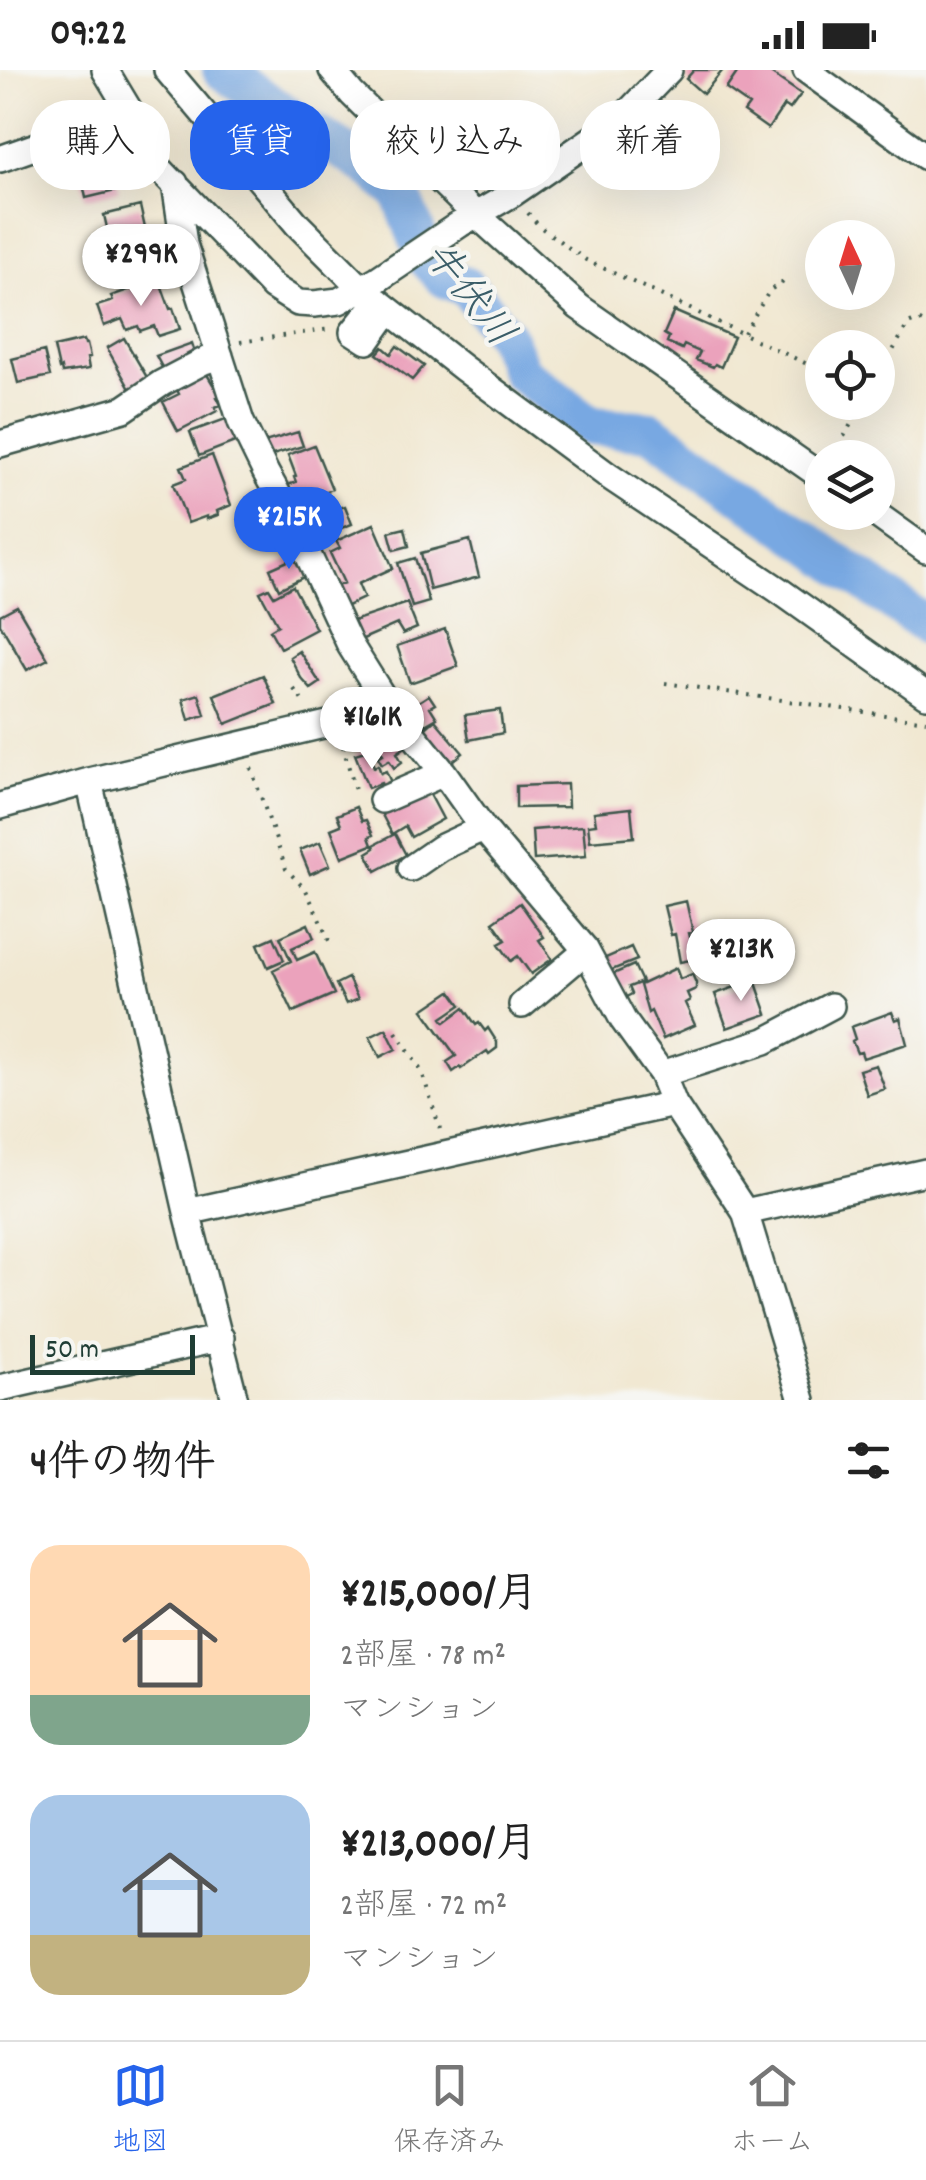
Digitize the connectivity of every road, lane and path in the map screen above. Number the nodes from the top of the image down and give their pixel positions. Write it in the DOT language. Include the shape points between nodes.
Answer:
graph roads {
  1 [pos="105,70"];
  2 [pos="167,70"];
  3 [pos="332,70"];
  4 [pos="669,70"];
  5 [pos="806,70"];
  6 [pos="123,100"];
  7 [pos="30,148"];
  8 [pos="926,158"];
  9 [pos="0,159"];
  10 [pos="170,178"];
  11 [pos="175,183"];
  12 [pos="512,194"];
  13 [pos="469,220"];
  14 [pos="787,280"];
  15 [pos="377,295"];
  16 [pos="926,324"];
  17 [pos="333,328"];
  18 [pos="744,333"];
  19 [pos="895,347"];
  20 [pos="218,350"];
  21 [pos="805,363"];
  22 [pos="0,444"];
  23 [pos="805,464"];
  24 [pos="895,528"];
  25 [pos="926,550"];
  26 [pos="665,683"];
  27 [pos="926,695"];
  28 [pos="382,696"];
  29 [pos="926,721"];
  30 [pos="336,722"];
  31 [pos="243,744"];
  32 [pos="444,773"];
  33 [pos="90,781"];
  34 [pos="356,790"];
  35 [pos="382,800"];
  36 [pos="0,806"];
  37 [pos="482,828"];
  38 [pos="411,868"];
  39 [pos="332,945"];
  40 [pos="586,950"];
  41 [pos="522,1006"];
  42 [pos="831,1006"];
  43 [pos="396,1032"];
  44 [pos="662,1074"];
  45 [pos="674,1104"];
  46 [pos="448,1154"];
  47 [pos="926,1172"];
  48 [pos="187,1212"];
  49 [pos="744,1212"];
  50 [pos="220,1338"];
  51 [pos="0,1388"];
  52 [pos="235,1400"];
  53 [pos="802,1400"];
  1 -- 6 [label="street"];
  2 -- 15 [label="street" via="298,225"];
  3 -- 13 [label="street"];
  4 -- 12 [label="street" via="623,118"];
  5 -- 8 [label="street"];
  7 -- 9 [label="street"];
  10 -- 11 [label="street"];
  11 -- 15 [label="street" via="273,288 298,303"];
  11 -- 20 [label="street" via="184,244"];
  12 -- 13 [label="street"];
  12 -- 18 [label="path" via="540,227 586,260"];
  13 -- 15 [label="street"];
  13 -- 23 [label="street" via="580,307"];
  14 -- 18 [label="path" via="770,290"];
  15 -- 27 [label="street" via="610,476"];
  16 -- 19 [label="path" via="908,324"];
  17 -- 20 [label="path"];
  18 -- 21 [label="path"];
  20 -- 22 [label="street" via="124,409"];
  20 -- 28 [label="street" via="266,474"];
  24 -- 25 [label="street"];
  26 -- 29 [label="path"];
  28 -- 30 [label="street"];
  28 -- 32 [label="street"];
  30 -- 31 [label="street"];
  30 -- 34 [label="path"];
  31 -- 33 [label="street"];
  31 -- 39 [label="path" via="286,869 306,890"];
  32 -- 35 [label="street"];
  32 -- 37 [label="street"];
  33 -- 36 [label="street"];
  33 -- 48 [label="street"];
  37 -- 38 [label="street"];
  37 -- 40 [label="street"];
  40 -- 41 [label="street"];
  40 -- 44 [label="street" via="623,1020"];
  42 -- 44 [label="street" via="765,1041"];
  43 -- 46 [label="path" via="422,1072"];
  44 -- 45 [label="street"];
  45 -- 46 [label="street"];
  45 -- 49 [label="street"];
  46 -- 48 [label="street"];
  47 -- 49 [label="street"];
  48 -- 50 [label="street"];
  49 -- 53 [label="street"];
  50 -- 51 [label="street"];
  50 -- 52 [label="street"];
}
